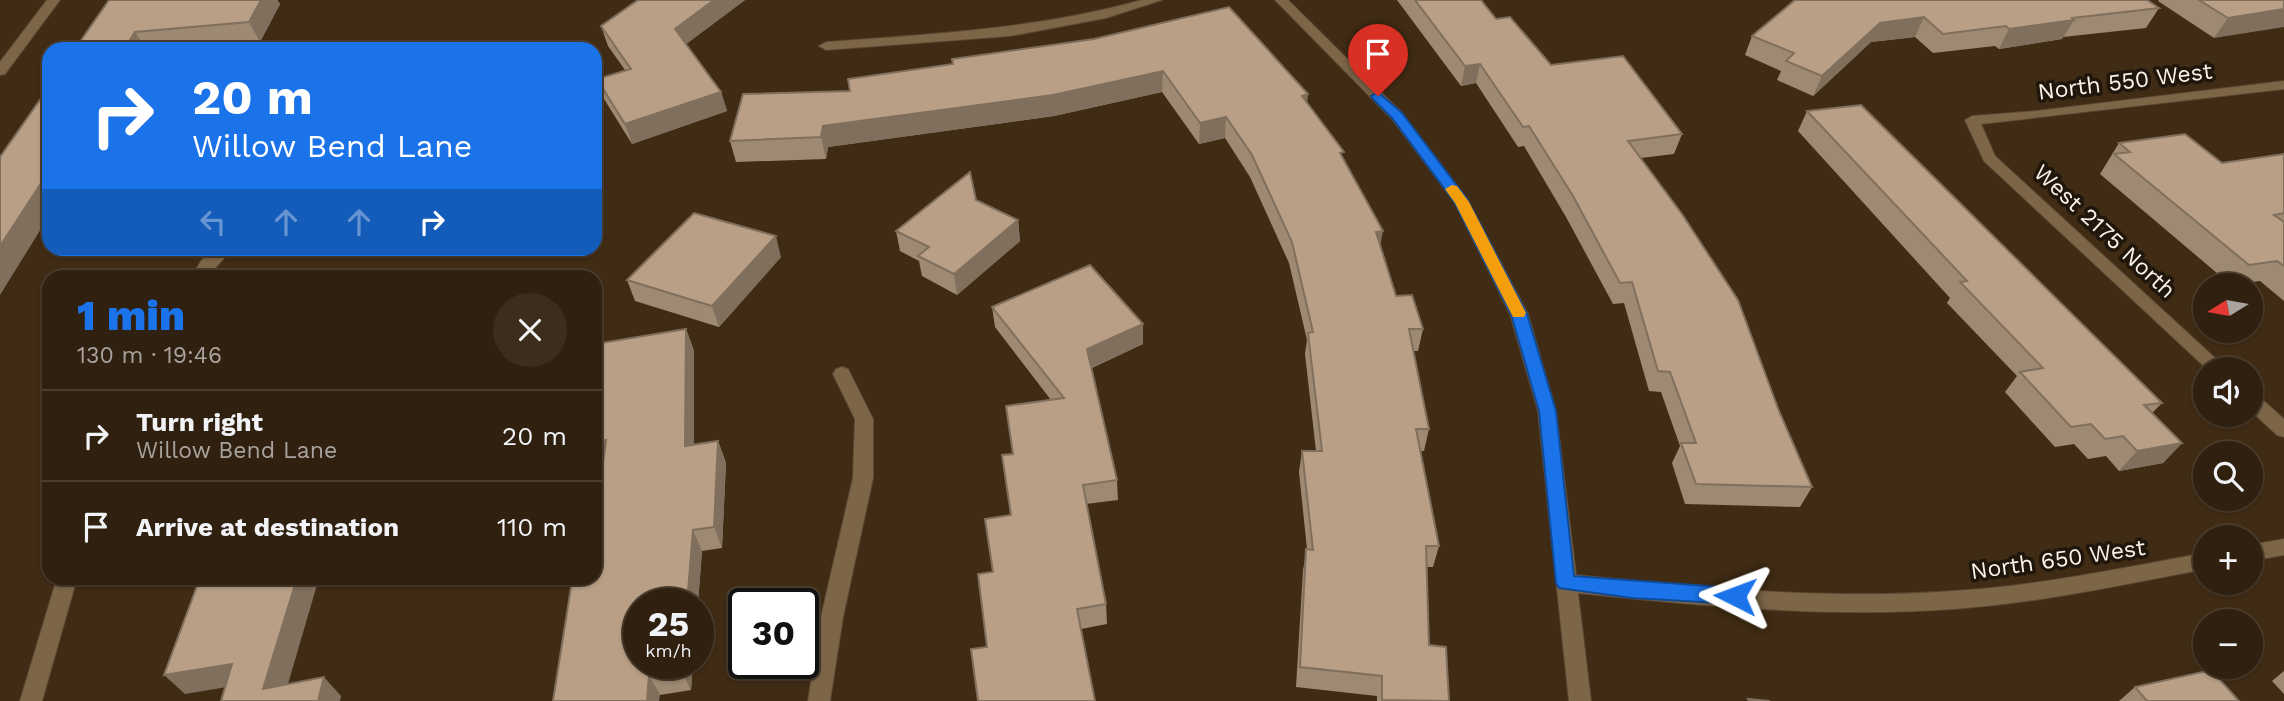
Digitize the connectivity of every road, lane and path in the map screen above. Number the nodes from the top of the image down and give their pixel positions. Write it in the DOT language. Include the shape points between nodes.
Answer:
graph roads {
  1 [pos="54,0"];
  2 [pos="1156,0"];
  3 [pos="1281,0"];
  4 [pos="826,46"];
  5 [pos="0,71"];
  6 [pos="2284,85"];
  7 [pos="1972,120"];
  8 [pos="217,256"];
  9 [pos="204,270"];
  10 [pos="2205,357"];
  11 [pos="842,374"];
  12 [pos="2263,411"];
  13 [pos="2284,430"];
  14 [pos="2284,548"];
  15 [pos="2263,551"];
  16 [pos="2193,563"];
  17 [pos="1565,583"];
  18 [pos="65,585"];
  19 [pos="31,701"];
  20 [pos="819,701"];
  21 [pos="1580,701"];
  1 -- 5 [label="street"];
  2 -- 4 [label="street" via="1010,32"];
  3 -- 17 [label="street" via="1397,116 1462,202 1519,314 1547,411"];
  6 -- 7 [label="street, North 550 West"];
  7 -- 10 [label="street, West 2175 North" via="1989,158"];
  8 -- 9 [label="street"];
  11 -- 20 [label="street" via="864,419 863,478 832,617"];
  12 -- 13 [label="street"];
  14 -- 15 [label="street"];
  16 -- 17 [label="street, North 650 West" via="2025,593 1917,602 1799,600"];
  17 -- 21 [label="street"];
  18 -- 19 [label="street"];
}
